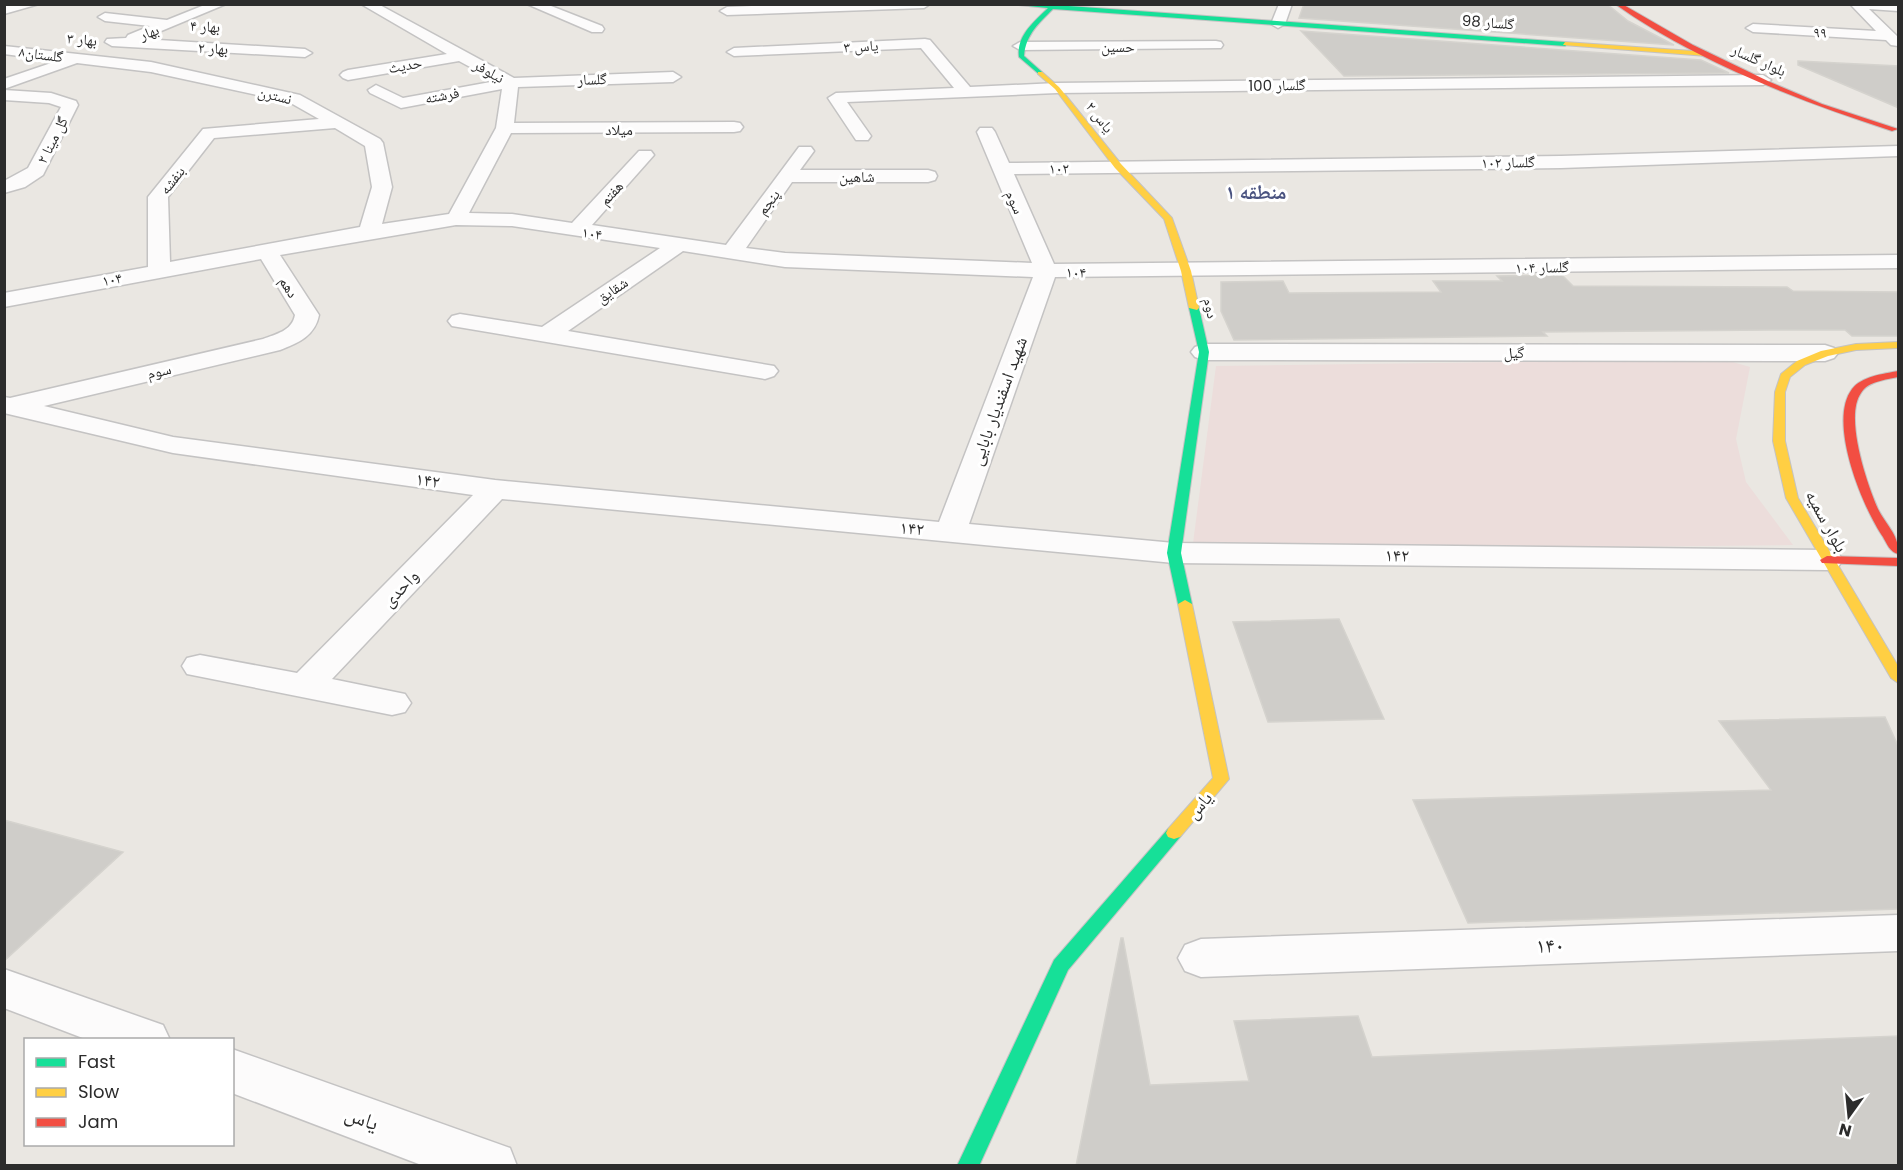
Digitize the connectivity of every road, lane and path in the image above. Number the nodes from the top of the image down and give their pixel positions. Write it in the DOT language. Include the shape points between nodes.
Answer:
graph roads {
  1 [pos="33,4"];
  2 [pos="220,4"];
  3 [pos="532,4"];
  4 [pos="924,4"];
  5 [pos="1012,4"];
  6 [pos="1286,4"];
  7 [pos="1617,4"];
  8 [pos="1858,4"];
  9 [pos="370,5"];
  10 [pos="144,6"];
  11 [pos="797,7"];
  12 [pos="1052,7"];
  13 [pos="1899,7"];
  14 [pos="4,10"];
  15 [pos="727,11"];
  16 [pos="22,20"];
  17 [pos="4,21"];
  18 [pos="169,24"];
  19 [pos="1278,24"];
  20 [pos="205,26"];
  21 [pos="1753,28"];
  22 [pos="597,29"];
  23 [pos="1893,40"];
  24 [pos="98,41"];
  25 [pos="120,43"];
  26 [pos="1216,45"];
  27 [pos="1020,46"];
  28 [pos="4,50"];
  29 [pos="734,52"];
  30 [pos="305,53"];
  31 [pos="1707,54"];
  32 [pos="462,56"];
  33 [pos="77,59"];
  34 [pos="348,75"];
  35 [pos="673,77"];
  36 [pos="1763,80"];
  37 [pos="511,83"];
  38 [pos="4,84"];
  39 [pos="1057,88"];
  40 [pos="376,90"];
  41 [pos="965,91"];
  42 [pos="4,95"];
  43 [pos="1845,99"];
  44 [pos="338,123"];
  45 [pos="1898,124"];
  46 [pos="505,128"];
  47 [pos="734,128"];
  48 [pos="986,132"];
  49 [pos="862,136"];
  50 [pos="806,151"];
  51 [pos="1899,151"];
  52 [pos="645,155"];
  53 [pos="1118,166"];
  54 [pos="1001,169"];
  55 [pos="787,176"];
  56 [pos="928,176"];
  57 [pos="4,187"];
  58 [pos="456,219"];
  59 [pos="576,231"];
  60 [pos="369,232"];
  61 [pos="677,246"];
  62 [pos="267,251"];
  63 [pos="731,253"];
  64 [pos="1899,262"];
  65 [pos="159,271"];
  66 [pos="1046,271"];
  67 [pos="1186,271"];
  68 [pos="4,300"];
  69 [pos="460,321"];
  70 [pos="305,325"];
  71 [pos="546,335"];
  72 [pos="1899,345"];
  73 [pos="1204,352"];
  74 [pos="1825,353"];
  75 [pos="765,371"];
  76 [pos="1899,374"];
  77 [pos="6,406"];
  78 [pos="495,489"];
  79 [pos="951,531"];
  80 [pos="1899,549"];
  81 [pos="1174,553"];
  82 [pos="1827,560"];
  83 [pos="1899,562"];
  84 [pos="200,666"];
  85 [pos="1899,678"];
  86 [pos="305,686"];
  87 [pos="392,703"];
  88 [pos="1899,933"];
  89 [pos="1201,957"];
  90 [pos="4,988"];
  91 [pos="141,1038"];
  92 [pos="234,1072"];
  93 [pos="491,1166"];
  94 [pos="968,1166"];
  1 -- 14 [label="street"];
  2 -- 18 [label="street, بهار"];
  3 -- 22 [label="street"];
  4 -- 11 [label="street"];
  5 -- 12 [label="street, گلسار 98"];
  6 -- 19 [label="street"];
  7 -- 31 [label="street, بلوار گلسار"];
  8 -- 13 [label="street"];
  8 -- 23 [label="street"];
  9 -- 32 [label="street, نیلوفر"];
  10 -- 18 [label="street, بهار ۴" via="100,12"];
  11 -- 15 [label="street"];
  12 -- 19 [label="street, گلسار 98"];
  12 -- 27 [label="street" via="1027,31"];
  16 -- 17 [label="street"];
  18 -- 20 [label="street, بهار ۴"];
  18 -- 25 [label="street, بهار"];
  19 -- 31 [label="street, گلسار 98"];
  21 -- 23 [label="street, ۹۹"];
  24 -- 25 [label="street, بهار ۳"];
  25 -- 30 [label="street, بهار ۲"];
  25 -- 33 [label="street, بهار"];
  26 -- 27 [label="street, حسین"];
  27 -- 39 [label="street, یاس ۲" via="1021,56"];
  28 -- 33 [label="street, گلستان۸"];
  29 -- 41 [label="street, یاس ۳" via="925,42"];
  31 -- 36 [label="street, بلوار گلسار"];
  32 -- 34 [label="street, حدیث"];
  32 -- 37 [label="street, نیلوفر"];
  33 -- 38 [label="street, بهار"];
  33 -- 44 [label="street, نسترن" via="151,67 294,98"];
  35 -- 37 [label="street, گلسار"];
  36 -- 39 [label="street, گلسار 100"];
  36 -- 45 [label="street, بلوار گلسار" via="1820,105"];
  37 -- 40 [label="street, فرشته" via="401,103"];
  37 -- 46 [label="street, نیلوفر"];
  39 -- 41 [label="street, گلسار 100"];
  39 -- 53 [label="street, یاس ۲"];
  41 -- 49 [label="street, گلسار 100" via="836,98"];
  42 -- 57 [label="street, گل مینا ۲" via="51,98 70,105 36,171"];
  43 -- 45 [label="street, بلوار گلسار"];
  44 -- 60 [label="street, نسترن" via="374,143 382,187"];
  44 -- 65 [label="street, بنفشه" via="209,133 158,197"];
  46 -- 47 [label="street, میلاد"];
  46 -- 58 [label="street, نیلوفر"];
  48 -- 54 [label="street, سوم"];
  50 -- 55 [label="street, پنجم"];
  51 -- 53 [label="street, گلسار ۱۰۲" via="1561,162"];
  52 -- 59 [label="street, هفتم"];
  53 -- 54 [label="street, ۱۰۲"];
  53 -- 67 [label="street, یاس ۲" via="1168,218"];
  54 -- 66 [label="street, سوم"];
  55 -- 56 [label="street, شاهین"];
  55 -- 63 [label="street, پنجم"];
  58 -- 59 [label="street, ۱۰۴" via="512,220"];
  58 -- 60 [label="street, ۱۰۴"];
  59 -- 61 [label="street, ۱۰۴"];
  60 -- 62 [label="street, ۱۰۴"];
  61 -- 63 [label="street, ۱۰۴"];
  61 -- 71 [label="street, شقایق"];
  62 -- 65 [label="street, ۱۰۴"];
  62 -- 70 [label="street, دهم" via="307,315"];
  63 -- 66 [label="street, ۱۰۴" via="785,260"];
  64 -- 67 [label="street, گلسار ۱۰۴"];
  65 -- 68 [label="street, ۱۰۴"];
  66 -- 67 [label="street, ۱۰۴"];
  66 -- 79 [label="street, شهید اسفندیار بابایی"];
  67 -- 73 [label="street, دوم"];
  69 -- 71 [label="street"];
  70 -- 77 [label="street, سوم" via="293,336 271,345"];
  71 -- 75 [label="street"];
  72 -- 74 [label="street, بلوار سمیه"];
  73 -- 74 [label="street, گیل"];
  73 -- 81 [label="street, یاس"];
  74 -- 82 [label="street, بلوار سمیه" via="1801,363 1785,376 1780,392 1779,441 1792,498"];
  76 -- 80 [label="street" via="1864,385 1853,394 1850,407 1854,454 1871,509"];
  77 -- 78 [label="street, ۱۴۲" via="173,445"];
  78 -- 79 [label="street, ۱۴۲"];
  78 -- 86 [label="street, واحدی"];
  79 -- 81 [label="street, ۱۴۲"];
  81 -- 82 [label="street, ۱۴۲"];
  81 -- 94 [label="street, یاس" via="1221,779 1061,965"];
  82 -- 83 [label="street"];
  82 -- 85 [label="street, بلوار سمیه"];
  84 -- 86 [label="street"];
  86 -- 87 [label="street"];
  88 -- 89 [label="street, ۱۴۰"];
  90 -- 91 [label="street"];
  92 -- 93 [label="street, یاس"];
}
